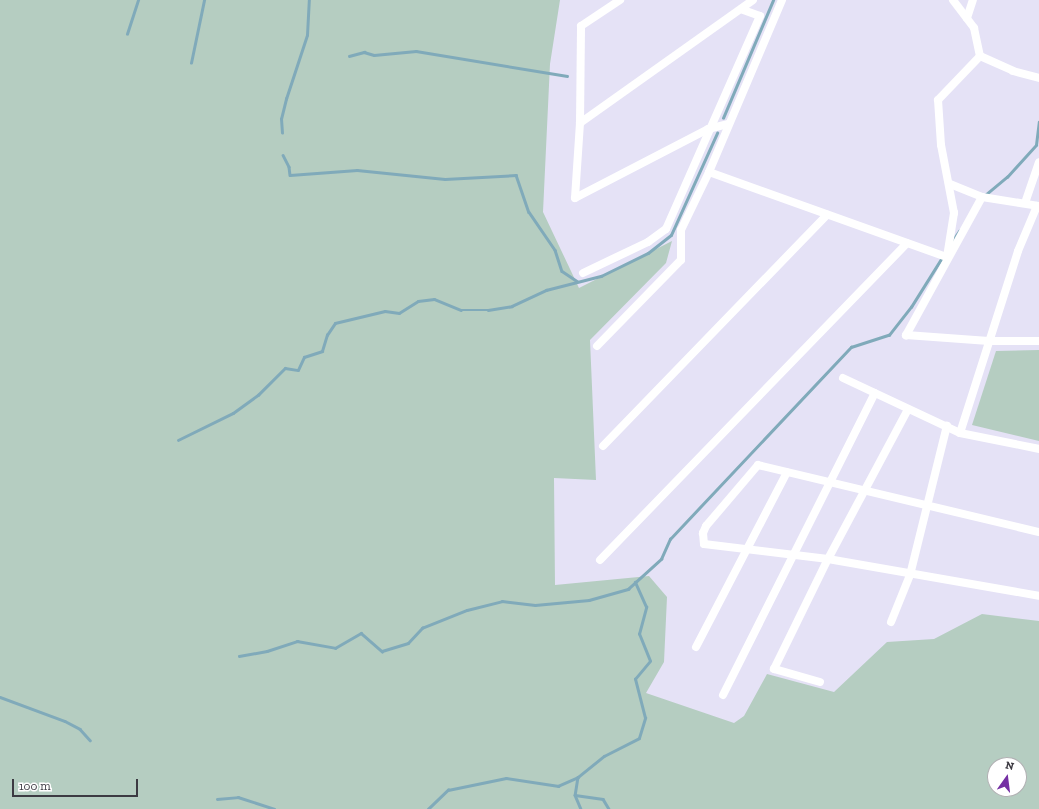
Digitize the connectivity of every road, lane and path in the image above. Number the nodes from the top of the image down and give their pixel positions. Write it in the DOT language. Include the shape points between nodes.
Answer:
graph roads {
  1 [pos="620,0"];
  2 [pos="753,0"];
  3 [pos="782,0"];
  4 [pos="953,0"];
  5 [pos="973,0"];
  6 [pos="741,9"];
  7 [pos="967,18"];
  8 [pos="980,56"];
  9 [pos="1039,78"];
  10 [pos="580,123"];
  11 [pos="728,124"];
  12 [pos="710,128"];
  13 [pos="1039,162"];
  14 [pos="709,172"];
  15 [pos="950,184"];
  16 [pos="982,197"];
  17 [pos="1025,202"];
  18 [pos="1038,206"];
  19 [pos="827,215"];
  20 [pos="907,243"];
  21 [pos="947,257"];
  22 [pos="583,273"];
  23 [pos="989,341"];
  24 [pos="1039,341"];
  25 [pos="597,346"];
  26 [pos="843,378"];
  27 [pos="875,393"];
  28 [pos="908,408"];
  29 [pos="947,425"];
  30 [pos="960,433"];
  31 [pos="603,446"];
  32 [pos="1039,449"];
  33 [pos="787,472"];
  34 [pos="829,483"];
  35 [pos="864,491"];
  36 [pos="926,507"];
  37 [pos="1039,532"];
  38 [pos="748,550"];
  39 [pos="794,555"];
  40 [pos="828,559"];
  41 [pos="600,560"];
  42 [pos="910,576"];
  43 [pos="1039,596"];
  44 [pos="890,622"];
  45 [pos="696,648"];
  46 [pos="820,682"];
  47 [pos="723,695"];
  1 -- 10 [label="street" via="581,26"];
  2 -- 6 [label="street"];
  3 -- 11 [label="street"];
  4 -- 7 [label="street"];
  5 -- 7 [label="street"];
  6 -- 10 [label="street"];
  6 -- 12 [label="street" via="760,16"];
  7 -- 8 [label="street" via="974,28"];
  8 -- 9 [label="street" via="1013,71"];
  8 -- 15 [label="street" via="938,100 941,145"];
  10 -- 12 [label="street" via="575,198"];
  11 -- 12 [label="street"];
  11 -- 14 [label="street"];
  12 -- 22 [label="street" via="666,229 648,242"];
  13 -- 17 [label="street"];
  14 -- 19 [label="street"];
  14 -- 25 [label="street" via="681,230 681,260"];
  15 -- 16 [label="street"];
  15 -- 21 [label="street" via="954,213"];
  16 -- 17 [label="street"];
  16 -- 21 [label="street"];
  17 -- 18 [label="street"];
  18 -- 23 [label="street" via="1018,251"];
  19 -- 20 [label="street"];
  19 -- 31 [label="street"];
  20 -- 21 [label="street"];
  20 -- 41 [label="street"];
  21 -- 23 [label="street" via="906,335"];
  23 -- 24 [label="street"];
  23 -- 30 [label="street"];
  26 -- 27 [label="street"];
  27 -- 28 [label="street"];
  27 -- 34 [label="street"];
  28 -- 29 [label="street"];
  28 -- 35 [label="street"];
  29 -- 30 [label="street"];
  29 -- 36 [label="street"];
  30 -- 32 [label="street"];
  33 -- 34 [label="street"];
  33 -- 38 [label="street"];
  33 -- 38 [label="street" via="758,465 706,526 704,544"];
  34 -- 35 [label="street"];
  34 -- 39 [label="street"];
  35 -- 36 [label="street"];
  35 -- 40 [label="street"];
  36 -- 37 [label="street"];
  36 -- 42 [label="street"];
  38 -- 39 [label="street"];
  38 -- 45 [label="street"];
  39 -- 40 [label="street"];
  39 -- 47 [label="street"];
  40 -- 42 [label="street"];
  40 -- 46 [label="street" via="774,669"];
  42 -- 43 [label="street"];
  42 -- 44 [label="street"];
}
